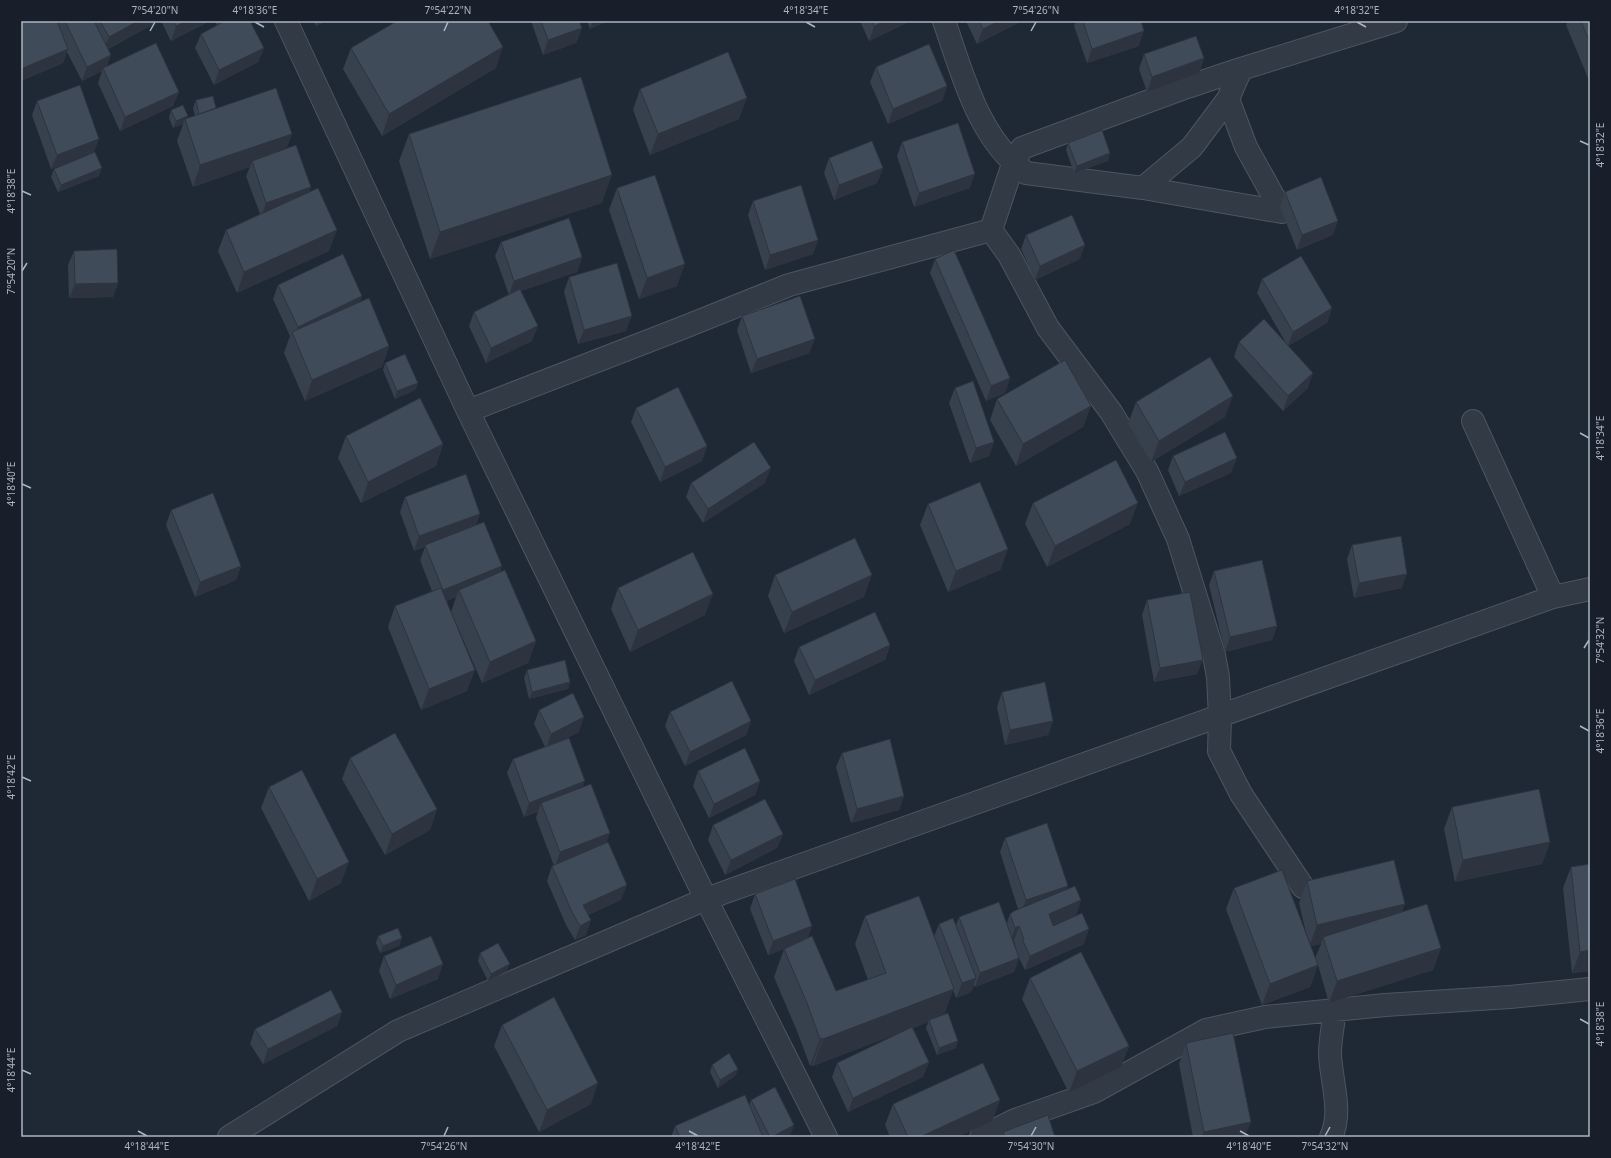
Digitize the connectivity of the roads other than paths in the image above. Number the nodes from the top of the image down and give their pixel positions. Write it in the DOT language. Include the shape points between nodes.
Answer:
graph roads {
  1 [pos="286,21"];
  2 [pos="944,21"];
  3 [pos="1396,21"];
  4 [pos="1241,70"];
  5 [pos="1228,99"];
  6 [pos="1013,164"];
  7 [pos="1143,188"];
  8 [pos="991,230"];
  9 [pos="468,411"];
  10 [pos="1473,421"];
  11 [pos="1590,589"];
  12 [pos="1554,597"];
  13 [pos="1220,717"];
  14 [pos="1303,887"];
  15 [pos="706,899"];
  16 [pos="1590,989"];
  17 [pos="1335,1011"];
  18 [pos="236,1133"];
  19 [pos="826,1137"];
  20 [pos="981,1137"];
  21 [pos="1331,1137"];
  1 -- 9 [label="street"];
  2 -- 6 [label="street" via="982,120 996,144"];
  3 -- 4 [label="street"];
  4 -- 5 [label="street"];
  4 -- 6 [label="street" via="1187,87 1022,148"];
  5 -- 7 [label="street" via="1192,147"];
  5 -- 7 [label="street" via="1246,147 1282,212"];
  6 -- 7 [label="street" via="1026,174"];
  6 -- 8 [label="street"];
  8 -- 9 [label="street" via="789,285"];
  8 -- 13 [label="street" via="1009,255 1048,328 1111,412 1147,471 1178,539 1214,655"];
  9 -- 15 [label="street"];
  10 -- 12 [label="street"];
  11 -- 12 [label="street"];
  12 -- 13 [label="street"];
  13 -- 14 [label="street" via="1219,751 1242,794"];
  13 -- 15 [label="street"];
  15 -- 18 [label="street" via="398,1031"];
  15 -- 19 [label="street"];
  16 -- 17 [label="street"];
  17 -- 20 [label="street" via="1265,1018 1206,1030 1094,1092 1015,1120"];
  17 -- 21 [label="street" via="1330,1054 1337,1112"];
}
